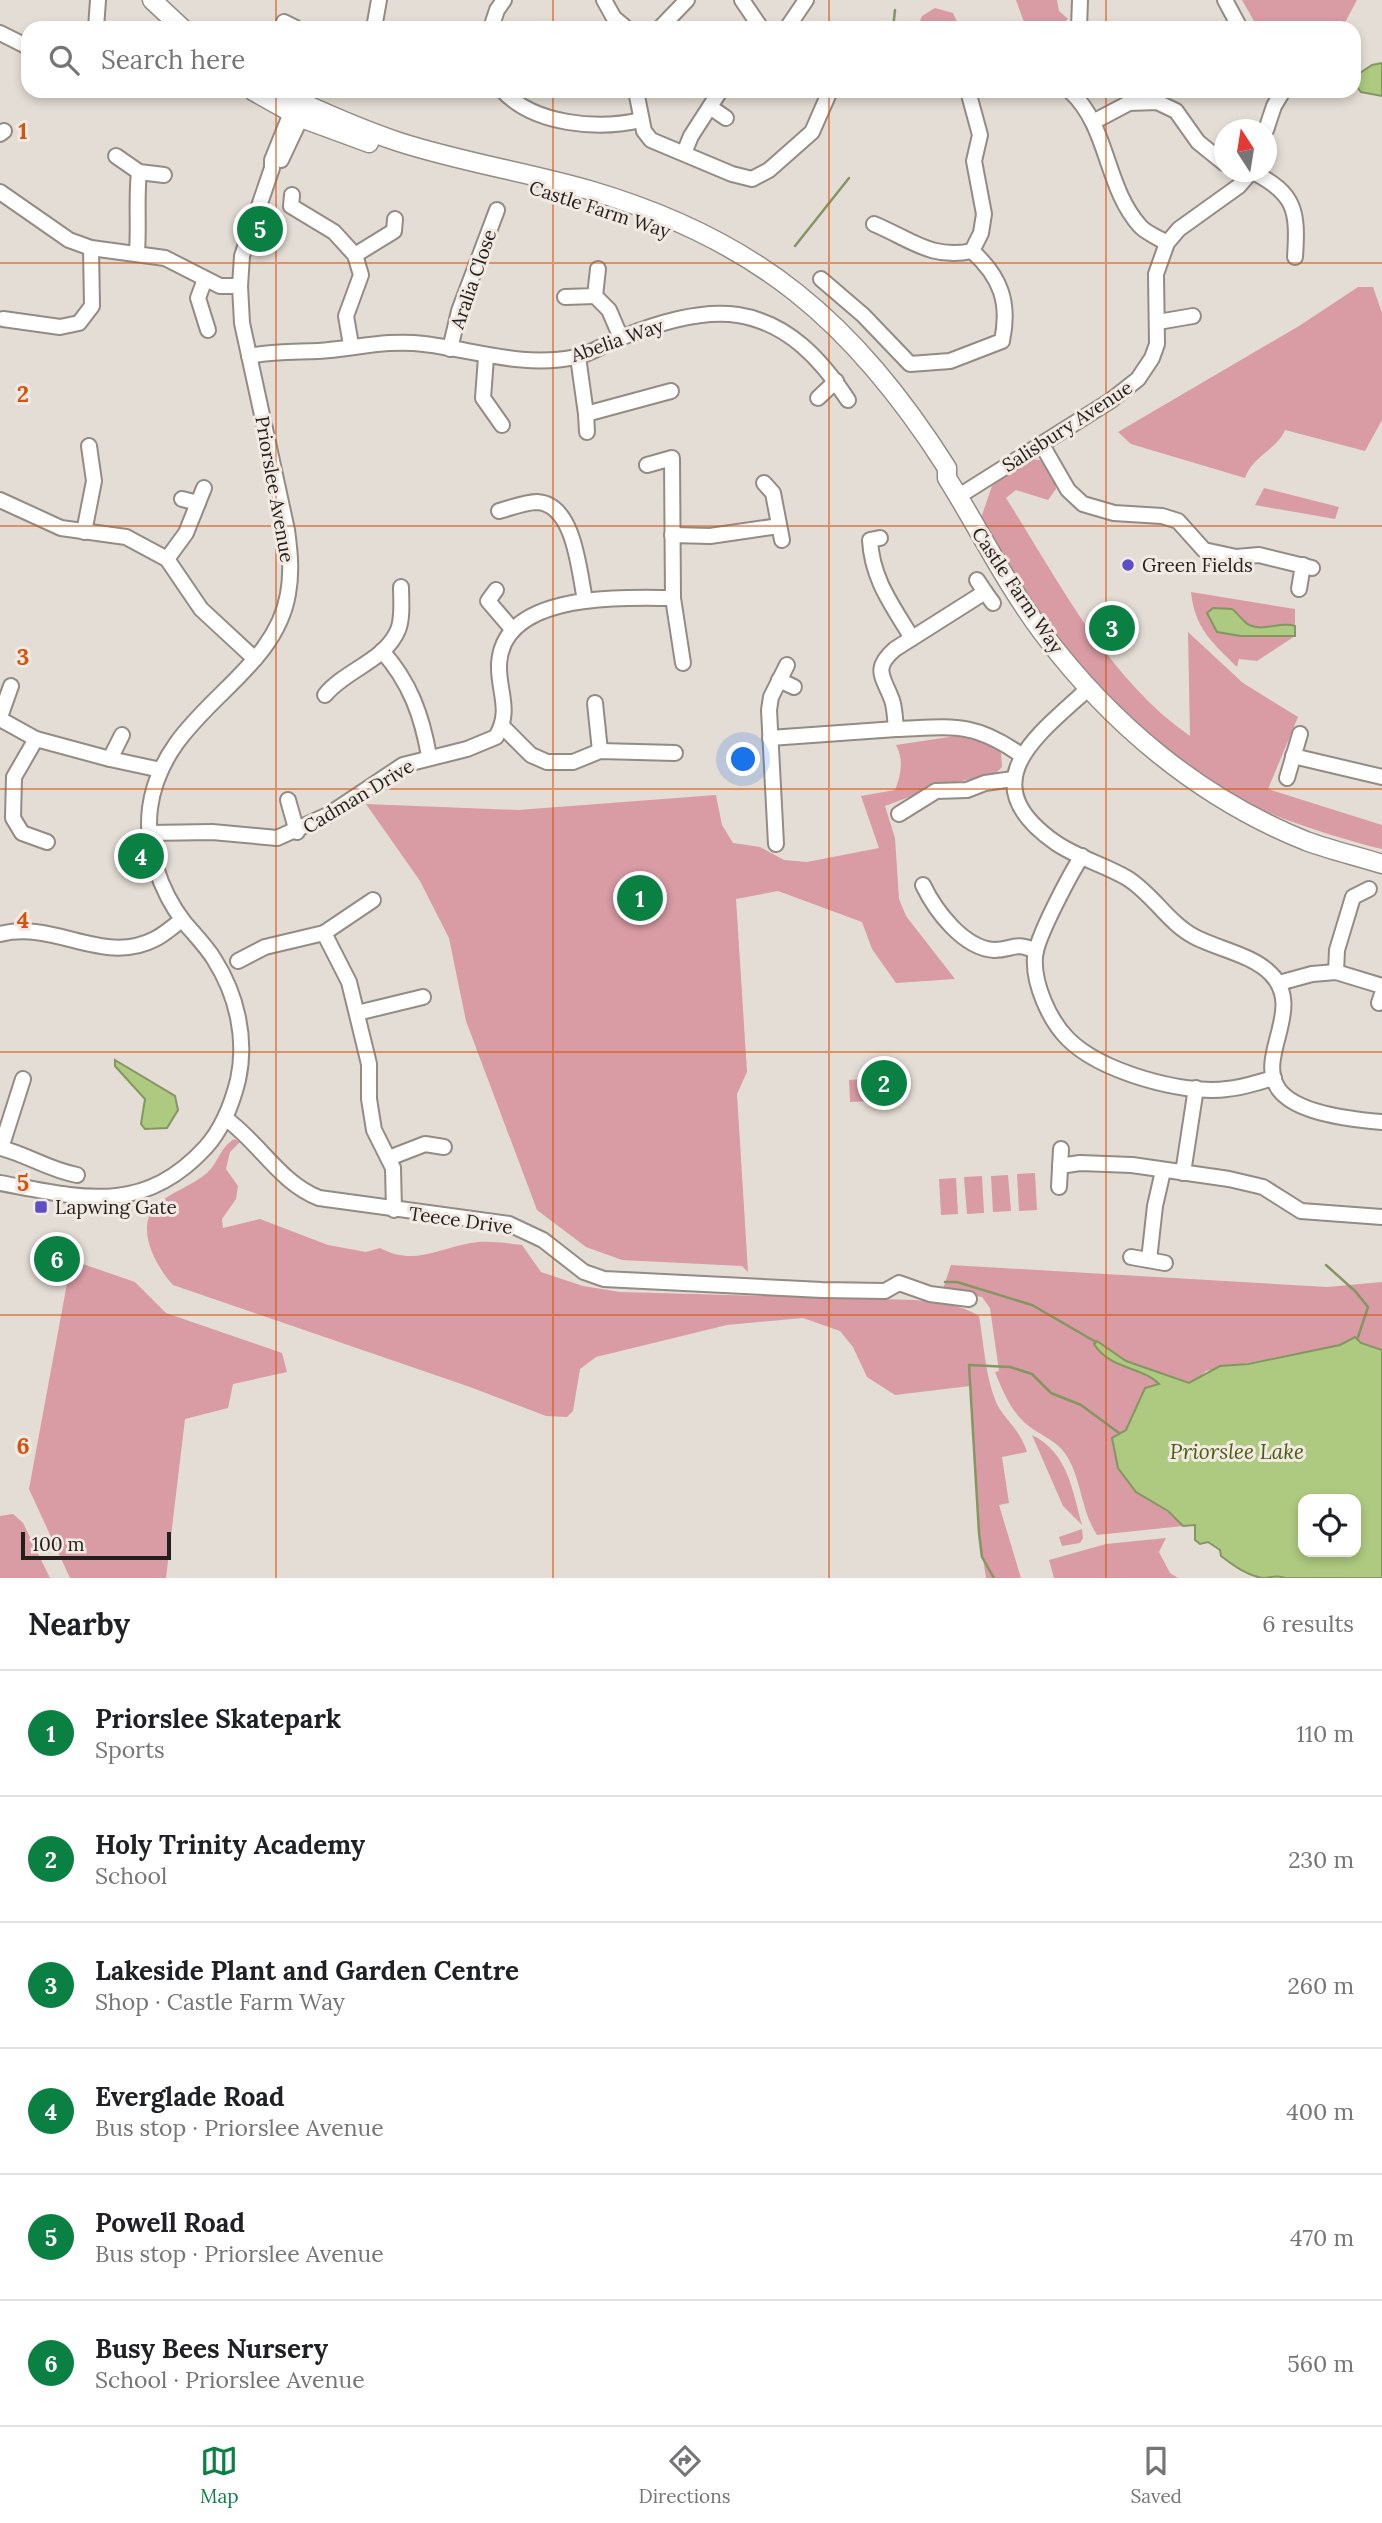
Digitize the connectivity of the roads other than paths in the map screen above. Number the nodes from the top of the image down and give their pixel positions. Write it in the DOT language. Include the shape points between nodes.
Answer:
graph roads {
  1 [pos="98,0"];
  2 [pos="137,0"];
  3 [pos="152,0"];
  4 [pos="379,0"];
  5 [pos="504,0"];
  6 [pos="604,0"];
  7 [pos="687,0"];
  8 [pos="742,0"];
  9 [pos="806,0"];
  10 [pos="1080,0"];
  11 [pos="1225,0"];
  12 [pos="96,21"];
  13 [pos="160,21"];
  14 [pos="175,21"];
  15 [pos="375,21"];
  16 [pos="493,21"];
  17 [pos="618,21"];
  18 [pos="667,21"];
  19 [pos="756,21"];
  20 [pos="792,21"];
  21 [pos="1079,21"];
  22 [pos="1236,21"];
  23 [pos="0,33"];
  24 [pos="21,44"];
  25 [pos="271,98"];
  26 [pos="286,98"];
  27 [pos="512,98"];
  28 [pos="637,98"];
  29 [pos="716,98"];
  30 [pos="827,98"];
  31 [pos="970,98"];
  32 [pos="1076,98"];
  33 [pos="1279,98"];
  34 [pos="710,107"];
  35 [pos="299,109"];
  36 [pos="726,118"];
  37 [pos="1270,119"];
  38 [pos="641,120"];
  39 [pos="1094,121"];
  40 [pos="684,153"];
  41 [pos="116,156"];
  42 [pos="1214,158"];
  43 [pos="139,172"];
  44 [pos="164,175"];
  45 [pos="1243,182"];
  46 [pos="1270,182"];
  47 [pos="0,192"];
  48 [pos="289,204"];
  49 [pos="497,210"];
  50 [pos="395,219"];
  51 [pos="874,224"];
  52 [pos="1167,243"];
  53 [pos="91,248"];
  54 [pos="972,251"];
  55 [pos="137,252"];
  56 [pos="355,255"];
  57 [pos="1295,257"];
  58 [pos="598,269"];
  59 [pos="205,279"];
  60 [pos="821,279"];
  61 [pos="240,286"];
  62 [pos="595,296"];
  63 [pos="565,297"];
  64 [pos="1194,316"];
  65 [pos="3,319"];
  66 [pos="1158,322"];
  67 [pos="208,330"];
  68 [pos="621,338"];
  69 [pos="351,345"];
  70 [pos="450,349"];
  71 [pos="249,355"];
  72 [pos="486,357"];
  73 [pos="578,357"];
  74 [pos="836,382"];
  75 [pos="671,391"];
  76 [pos="818,398"];
  77 [pos="848,400"];
  78 [pos="586,414"];
  79 [pos="502,425"];
  80 [pos="587,432"];
  81 [pos="1042,445"];
  82 [pos="89,446"];
  83 [pos="647,465"];
  84 [pos="764,483"];
  85 [pos="204,488"];
  86 [pos="959,496"];
  87 [pos="182,499"];
  88 [pos="0,500"];
  89 [pos="198,503"];
  90 [pos="499,511"];
  91 [pos="84,532"];
  92 [pos="672,534"];
  93 [pos="869,539"];
  94 [pos="167,559"];
  95 [pos="401,587"];
  96 [pos="1300,589"];
  97 [pos="985,592"];
  98 [pos="487,598"];
  99 [pos="673,598"];
  100 [pos="585,600"];
  101 [pos="512,629"];
  102 [pos="912,638"];
  103 [pos="382,651"];
  104 [pos="256,659"];
  105 [pos="683,663"];
  106 [pos="787,665"];
  107 [pos="779,680"];
  108 [pos="11,686"];
  109 [pos="794,687"];
  110 [pos="1089,688"];
  111 [pos="325,695"];
  112 [pos="595,703"];
  113 [pos="0,718"];
  114 [pos="502,726"];
  115 [pos="896,729"];
  116 [pos="1300,734"];
  117 [pos="122,735"];
  118 [pos="770,737"];
  119 [pos="36,739"];
  120 [pos="600,751"];
  121 [pos="1021,755"];
  122 [pos="429,756"];
  123 [pos="1293,756"];
  124 [pos="669,757"];
  125 [pos="110,759"];
  126 [pos="161,770"];
  127 [pos="1382,777"];
  128 [pos="1287,778"];
  129 [pos="1013,779"];
  130 [pos="288,800"];
  131 [pos="899,814"];
  132 [pos="297,832"];
  133 [pos="150,833"];
  134 [pos="47,842"];
  135 [pos="776,844"];
  136 [pos="1082,856"];
  137 [pos="1382,863"];
  138 [pos="923,885"];
  139 [pos="1369,889"];
  140 [pos="944,892"];
  141 [pos="373,900"];
  142 [pos="931,901"];
  143 [pos="182,920"];
  144 [pos="324,933"];
  145 [pos="0,934"];
  146 [pos="1036,951"];
  147 [pos="238,961"];
  148 [pos="1336,972"];
  149 [pos="1279,983"];
  150 [pos="1382,986"];
  151 [pos="423,997"];
  152 [pos="357,1013"];
  153 [pos="1273,1078"];
  154 [pos="23,1079"];
  155 [pos="1196,1088"];
  156 [pos="225,1118"];
  157 [pos="1382,1122"];
  158 [pos="444,1147"];
  159 [pos="1,1149"];
  160 [pos="1061,1150"];
  161 [pos="389,1158"];
  162 [pos="1060,1166"];
  163 [pos="1163,1171"];
  164 [pos="1183,1173"];
  165 [pos="77,1175"];
  166 [pos="0,1183"];
  167 [pos="1059,1188"];
  168 [pos="394,1210"];
  169 [pos="1382,1217"];
  170 [pos="1131,1256"];
  171 [pos="1149,1260"];
  172 [pos="1165,1263"];
  173 [pos="969,1299"];
  1 -- 12 [label="street"];
  2 -- 13 [label="main road"];
  3 -- 14 [label="main road"];
  4 -- 15 [label="street"];
  5 -- 16 [label="street"];
  6 -- 17 [label="street"];
  7 -- 18 [label="street"];
  8 -- 19 [label="street"];
  9 -- 20 [label="street"];
  10 -- 21 [label="street"];
  11 -- 22 [label="street"];
  23 -- 24 [label="street"];
  25 -- 35 [label="main road, Castle Farm Way"];
  26 -- 35 [label="main road, Castle Farm Way"];
  27 -- 38 [label="street" via="526,109 551,117 611,125"];
  28 -- 38 [label="street"];
  29 -- 34 [label="street"];
  30 -- 40 [label="street" via="812,132 761,176 743,179"];
  31 -- 54 [label="street" via="980,135 974,161 984,214"];
  32 -- 39 [label="street"];
  33 -- 37 [label="street"];
  34 -- 36 [label="street"];
  34 -- 40 [label="street"];
  35 -- 61 [label="street, Priorslee Avenue" via="279,163 272,168 242,256"];
  35 -- 86 [label="main road, Castle Farm Way" via="401,143 588,190 645,209 736,252 803,298 871,362 924,432"];
  38 -- 40 [label="street" via="644,131 658,145"];
  39 -- 42 [label="street" via="1129,103 1157,102 1175,111"];
  39 -- 52 [label="street" via="1120,194 1140,226"];
  41 -- 43 [label="street"];
  43 -- 44 [label="street"];
  43 -- 55 [label="street"];
  45 -- 52 [label="street, Salisbury Avenue"];
  46 -- 57 [label="street" via="1293,207"];
  47 -- 53 [label="street" via="69,240"];
  48 -- 56 [label="street" via="334,232"];
  49 -- 70 [label="street, Aralia Close" via="459,311"];
  50 -- 56 [label="street" via="394,230"];
  51 -- 54 [label="street" via="936,254"];
  52 -- 66 [label="street, Salisbury Avenue" via="1156,274"];
  53 -- 55 [label="street"];
  53 -- 65 [label="street" via="92,306 79,323 60,327"];
  54 -- 60 [label="street" via="990,270 1003,295 1005,327 1002,341 950,361 910,364"];
  55 -- 59 [label="street" via="165,258"];
  56 -- 69 [label="street" via="360,275 346,316"];
  58 -- 62 [label="street"];
  59 -- 61 [label="street" via="220,286"];
  59 -- 67 [label="street" via="198,298"];
  61 -- 71 [label="street, Priorslee Avenue"];
  62 -- 63 [label="street"];
  62 -- 68 [label="street" via="609,310"];
  64 -- 66 [label="street"];
  66 -- 81 [label="street, Salisbury Avenue" via="1152,358 1138,379"];
  68 -- 73 [label="street, Abelia Way"];
  68 -- 74 [label="street, Abelia Way" via="677,320 735,314 777,325"];
  69 -- 70 [label="street, Abelia Way" via="422,343"];
  69 -- 71 [label="street, Abelia Way"];
  70 -- 72 [label="street, Abelia Way"];
  71 -- 104 [label="street, Priorslee Avenue" via="291,564 288,596"];
  72 -- 73 [label="street, Abelia Way" via="532,362"];
  72 -- 79 [label="street" via="483,398"];
  73 -- 78 [label="street"];
  74 -- 76 [label="street"];
  74 -- 77 [label="street, Abelia Way"];
  75 -- 78 [label="street"];
  78 -- 80 [label="street"];
  81 -- 86 [label="street, Salisbury Avenue"];
  81 -- 96 [label="street" via="1068,490 1083,504 1178,521 1204,550 1236,557 1259,555 1308,567"];
  82 -- 91 [label="street" via="94,481"];
  83 -- 92 [label="street" via="672,458"];
  84 -- 92 [label="street" via="773,493 780,533"];
  85 -- 89 [label="street"];
  86 -- 110 [label="main road, Castle Farm Way" via="1041,632"];
  87 -- 89 [label="street"];
  88 -- 91 [label="street" via="61,528"];
  89 -- 94 [label="street" via="186,533"];
  90 -- 100 [label="street" via="538,502 557,511 569,525"];
  91 -- 94 [label="street" via="126,537"];
  92 -- 99 [label="street"];
  93 -- 102 [label="street" via="878,583"];
  94 -- 104 [label="street" via="201,610"];
  95 -- 103 [label="street" via="398,630"];
  97 -- 102 [label="street"];
  98 -- 101 [label="street"];
  99 -- 100 [label="street"];
  99 -- 105 [label="street"];
  100 -- 101 [label="street" via="556,607"];
  101 -- 114 [label="street" via="499,655 505,700"];
  102 -- 115 [label="street" via="883,660 880,671 892,701"];
  103 -- 111 [label="street" via="335,682"];
  103 -- 122 [label="street" via="410,689 423,722"];
  104 -- 126 [label="street, Priorslee Avenue" via="179,736"];
  106 -- 107 [label="street"];
  107 -- 109 [label="street"];
  107 -- 118 [label="street" via="771,697"];
  108 -- 113 [label="street"];
  110 -- 121 [label="street"];
  110 -- 137 [label="main road, Castle Farm Way" via="1143,742 1204,788 1306,841"];
  112 -- 120 [label="street"];
  113 -- 119 [label="street"];
  114 -- 120 [label="street" via="531,755 547,762 573,762"];
  114 -- 122 [label="street, Cadman Drive" via="485,744"];
  115 -- 118 [label="street"];
  115 -- 121 [label="street" via="977,729"];
  116 -- 123 [label="street"];
  117 -- 125 [label="street"];
  118 -- 135 [label="street"];
  119 -- 125 [label="street"];
  119 -- 134 [label="street" via="14,777 13,818 22,833"];
  120 -- 124 [label="street"];
  121 -- 129 [label="street"];
  122 -- 132 [label="street, Cadman Drive" via="392,771"];
  123 -- 127 [label="street"];
  123 -- 128 [label="street"];
  125 -- 126 [label="street"];
  126 -- 133 [label="street, Priorslee Avenue" via="150,807"];
  129 -- 131 [label="street" via="936,792"];
  129 -- 136 [label="street" via="1013,795 1027,817 1057,843"];
  130 -- 132 [label="street"];
  132 -- 133 [label="street, Cadman Drive" via="277,838 212,831"];
  133 -- 143 [label="street, Priorslee Avenue" via="153,860 164,890"];
  136 -- 146 [label="street"];
  136 -- 149 [label="street" via="1126,878 1193,936 1258,965"];
  138 -- 142 [label="street"];
  139 -- 148 [label="street" via="1353,897 1336,950"];
  140 -- 142 [label="street"];
  141 -- 144 [label="street"];
  142 -- 146 [label="street" via="979,946 995,950 1020,944"];
  143 -- 145 [label="street" via="156,939 116,949 47,931 19,929"];
  143 -- 156 [label="street, Priorslee Avenue" via="214,958 239,1016 240,1071"];
  144 -- 147 [label="street" via="265,947"];
  144 -- 152 [label="street" via="349,982"];
  146 -- 155 [label="street" via="1040,986 1051,1016 1068,1039 1129,1074"];
  148 -- 149 [label="street"];
  148 -- 150 [label="street"];
  149 -- 153 [label="street" via="1282,1017 1270,1065"];
  151 -- 152 [label="street"];
  152 -- 161 [label="street" via="369,1064 374,1130"];
  153 -- 155 [label="street" via="1225,1090"];
  153 -- 157 [label="street" via="1294,1104 1339,1118"];
  154 -- 159 [label="street"];
  155 -- 164 [label="street"];
  156 -- 166 [label="street, Priorslee Avenue" via="190,1165 127,1195 94,1199"];
  156 -- 168 [label="street, Teece Drive" via="253,1140 299,1190 319,1198"];
  158 -- 161 [label="street" via="425,1144"];
  159 -- 165 [label="street"];
  160 -- 162 [label="street"];
  161 -- 168 [label="street"];
  162 -- 163 [label="street" via="1110,1163"];
  162 -- 167 [label="street"];
  163 -- 164 [label="street"];
  163 -- 171 [label="street"];
  164 -- 169 [label="street" via="1263,1187 1301,1211"];
  168 -- 173 [label="street, Teece Drive" via="509,1224 543,1240 584,1272 604,1279 885,1291 899,1283 930,1294"];
  170 -- 171 [label="street"];
  171 -- 172 [label="street"];
}
